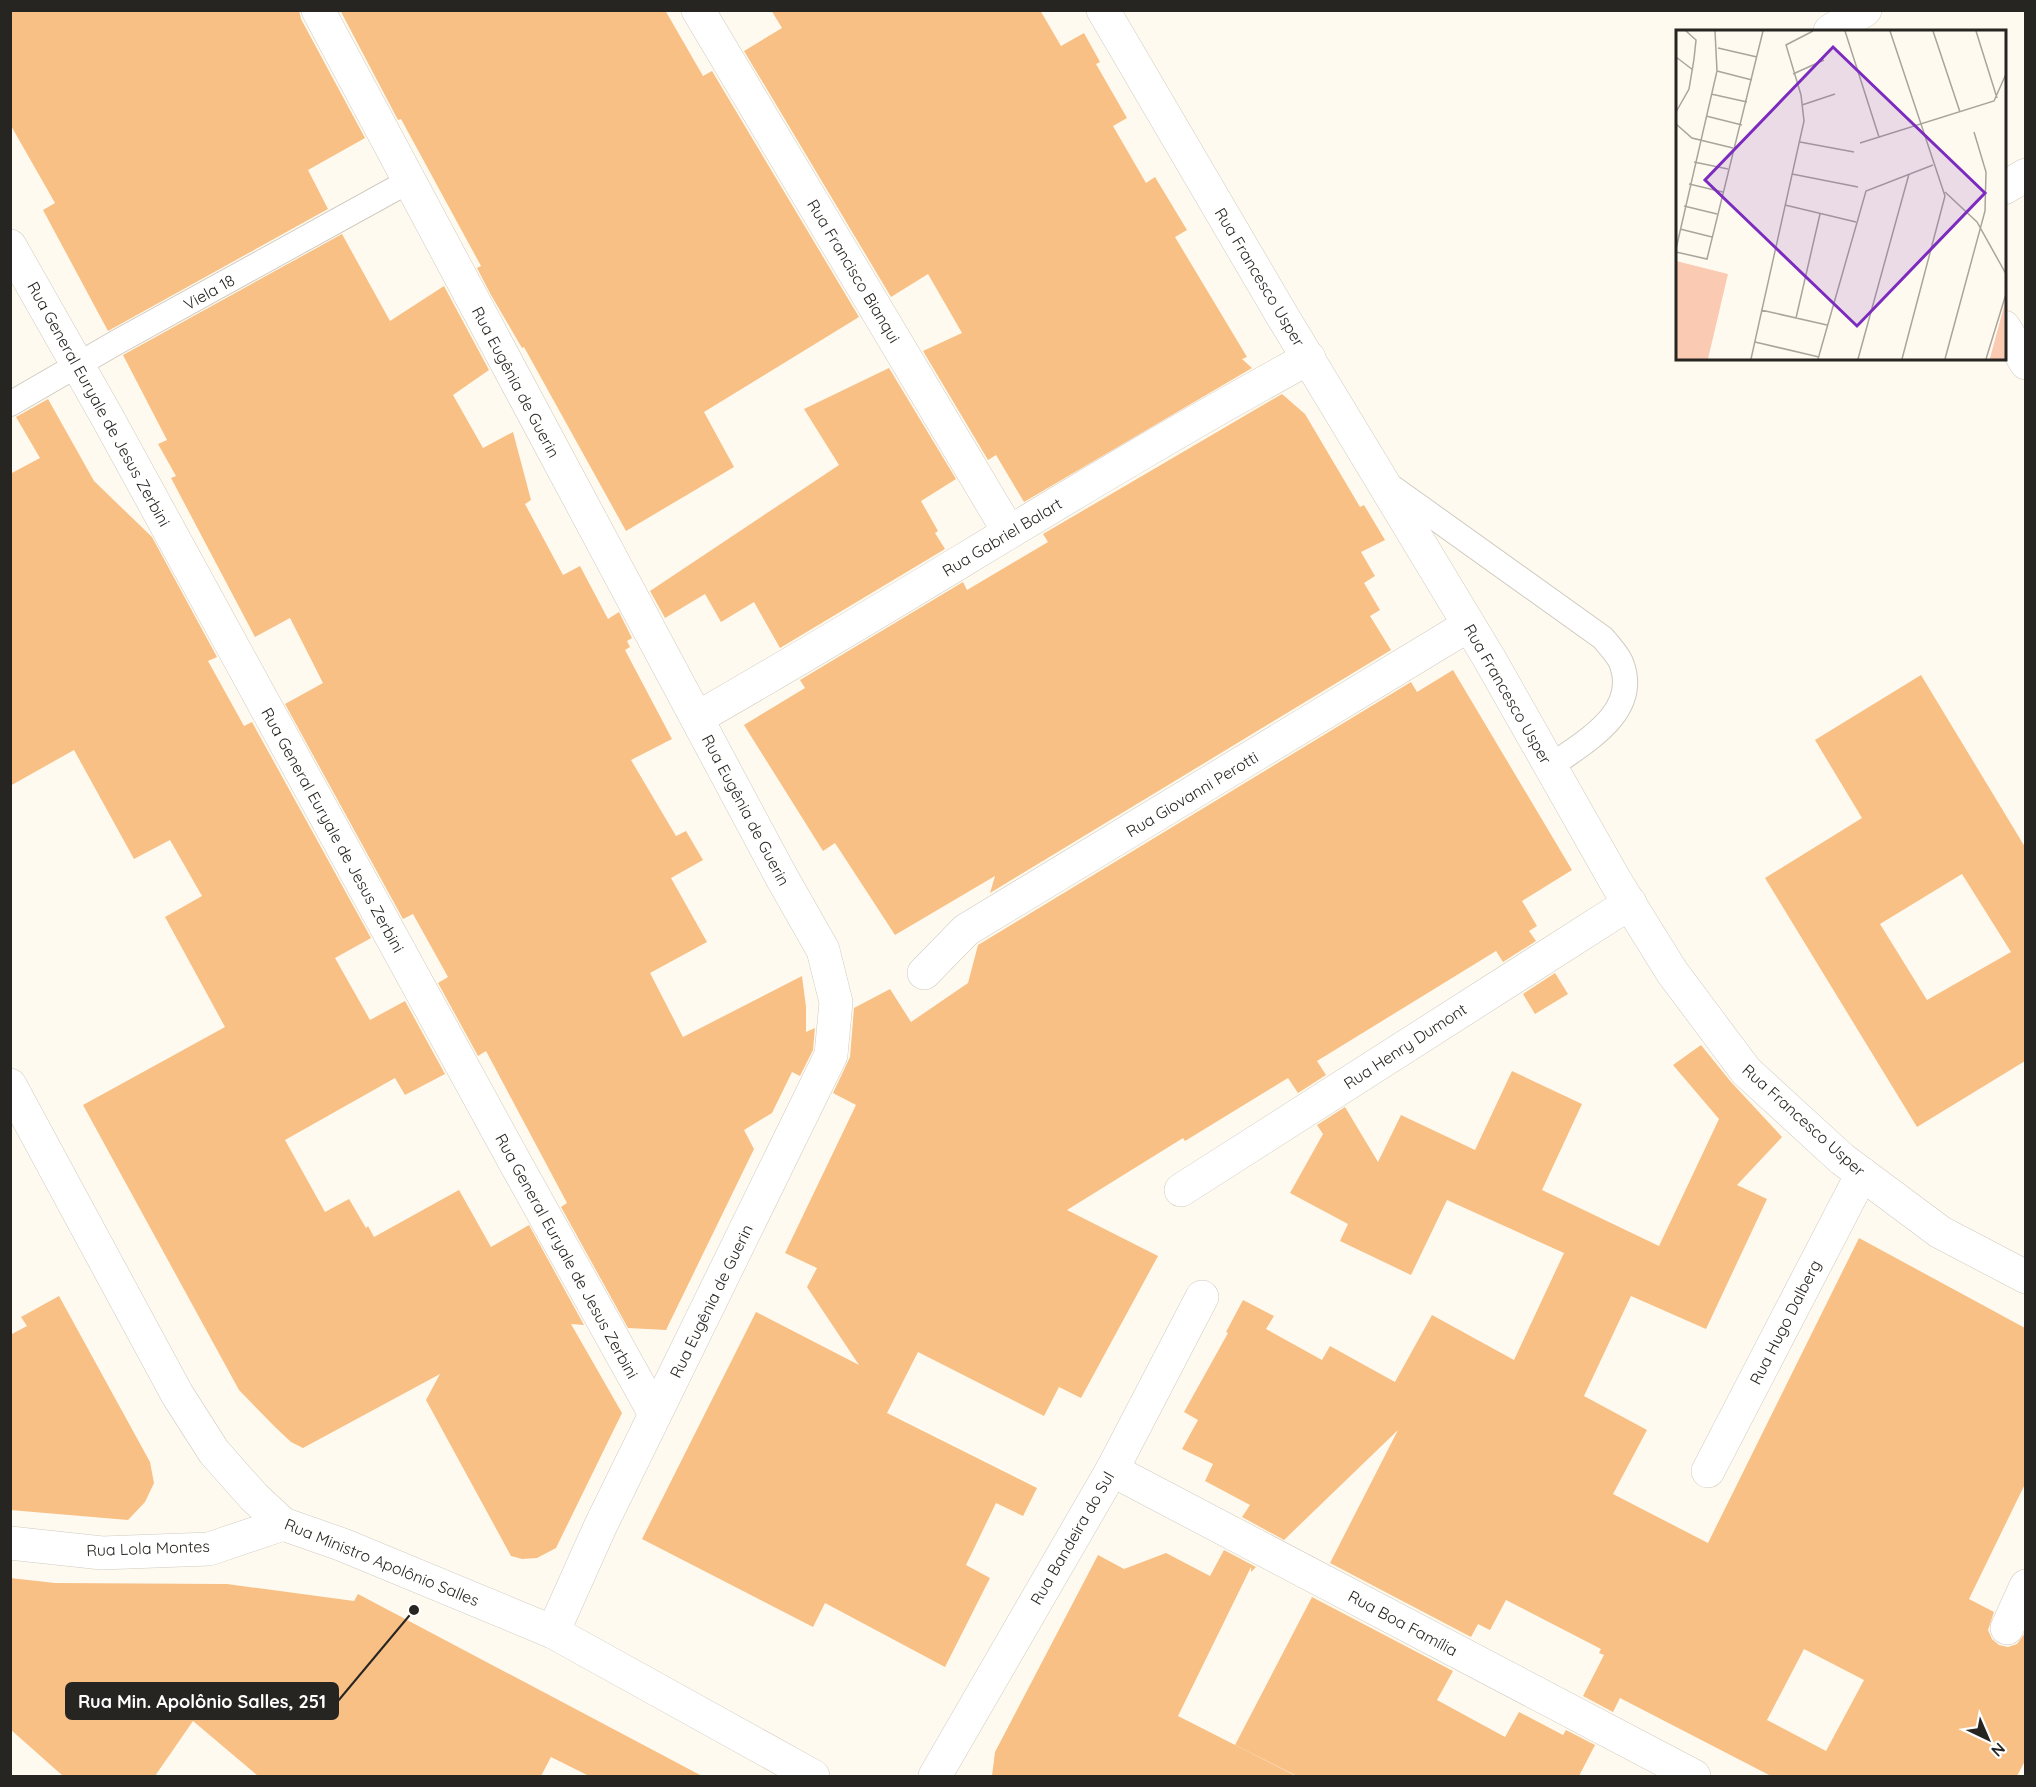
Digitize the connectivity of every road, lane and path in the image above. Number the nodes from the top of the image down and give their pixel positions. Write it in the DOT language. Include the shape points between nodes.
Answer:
graph roads {
  1 [pos="318,10"];
  2 [pos="698,10"];
  3 [pos="1102,10"];
  4 [pos="1818,10"];
  5 [pos="1865,10"];
  6 [pos="1829,30"];
  7 [pos="1832,30"];
  8 [pos="2025,175"];
  9 [pos="409,181"];
  10 [pos="2006,187"];
  11 [pos="10,246"];
  12 [pos="2006,330"];
  13 [pos="1309,358"];
  14 [pos="2025,363"];
  15 [pos="79,366"];
  16 [pos="10,404"];
  17 [pos="1382,481"];
  18 [pos="1009,532"];
  19 [pos="1469,625"];
  20 [pos="697,718"];
  21 [pos="1550,767"];
  22 [pos="1630,903"];
  23 [pos="924,973"];
  24 [pos="10,1085"];
  25 [pos="1862,1174"];
  26 [pos="1181,1190"];
  27 [pos="2025,1277"];
  28 [pos="1202,1297"];
  29 [pos="655,1414"];
  30 [pos="1112,1470"];
  31 [pos="1708,1471"];
  32 [pos="283,1524"];
  33 [pos="10,1543"];
  34 [pos="2025,1586"];
  35 [pos="2007,1628"];
  36 [pos="553,1632"];
  37 [pos="813,1776"];
  38 [pos="934,1776"];
  39 [pos="1694,1776"];
  1 -- 9 [label="street, Rua Eugênia de Guerin"];
  2 -- 18 [label="street, Rua Francisco Bianqui"];
  3 -- 13 [label="street, Rua Francesco Usper"];
  4 -- 6 [label="street"];
  5 -- 7 [label="street"];
  8 -- 10 [label="street"];
  9 -- 15 [label="lane, Viela 18"];
  9 -- 20 [label="street, Rua Eugênia de Guerin"];
  11 -- 15 [label="street, Rua General Euryale de Jesus Zerbini"];
  12 -- 14 [label="street"];
  13 -- 17 [label="street, Rua Francesco Usper"];
  13 -- 18 [label="street, Rua Gabriel Balart"];
  15 -- 16 [label="lane, Viela 18"];
  15 -- 29 [label="street, Rua General Euryale de Jesus Zerbini"];
  17 -- 19 [label="street, Rua Francesco Usper"];
  17 -- 21 [label="lane" via="1603,638 1622,663 1626,687 1620,707 1604,727"];
  18 -- 20 [label="street, Rua Gabriel Balart"];
  19 -- 21 [label="street, Rua Francesco Usper"];
  19 -- 23 [label="street, Rua Giovanni Perotti" via="966,930"];
  20 -- 29 [label="street, Rua Eugênia de Guerin" via="823,950 836,1002 831,1055"];
  21 -- 22 [label="street, Rua Francesco Usper"];
  22 -- 25 [label="street, Rua Francesco Usper" via="1672,972 1746,1071"];
  22 -- 26 [label="street, Rua Henry Dumont"];
  24 -- 32 [label="street, Rua Ministro Apolônio Salles" via="177,1394 214,1452"];
  25 -- 27 [label="street, Rua Francesco Usper" via="1940,1232"];
  25 -- 31 [label="street, Rua Hugo Dalberg"];
  28 -- 30 [label="street, Rua Bandeira do Sul"];
  29 -- 36 [label="street, Rua Eugênia de Guerin"];
  30 -- 38 [label="street, Rua Bandeira do Sul"];
  30 -- 39 [label="street, Rua Boa Família"];
  32 -- 33 [label="street, Rua Lola Montes" via="209,1549 102,1553"];
  32 -- 36 [label="street, Rua Ministro Apolônio Salles"];
  34 -- 35 [label="street"];
  36 -- 37 [label="street, Rua Ministro Apolônio Salles"];
}
